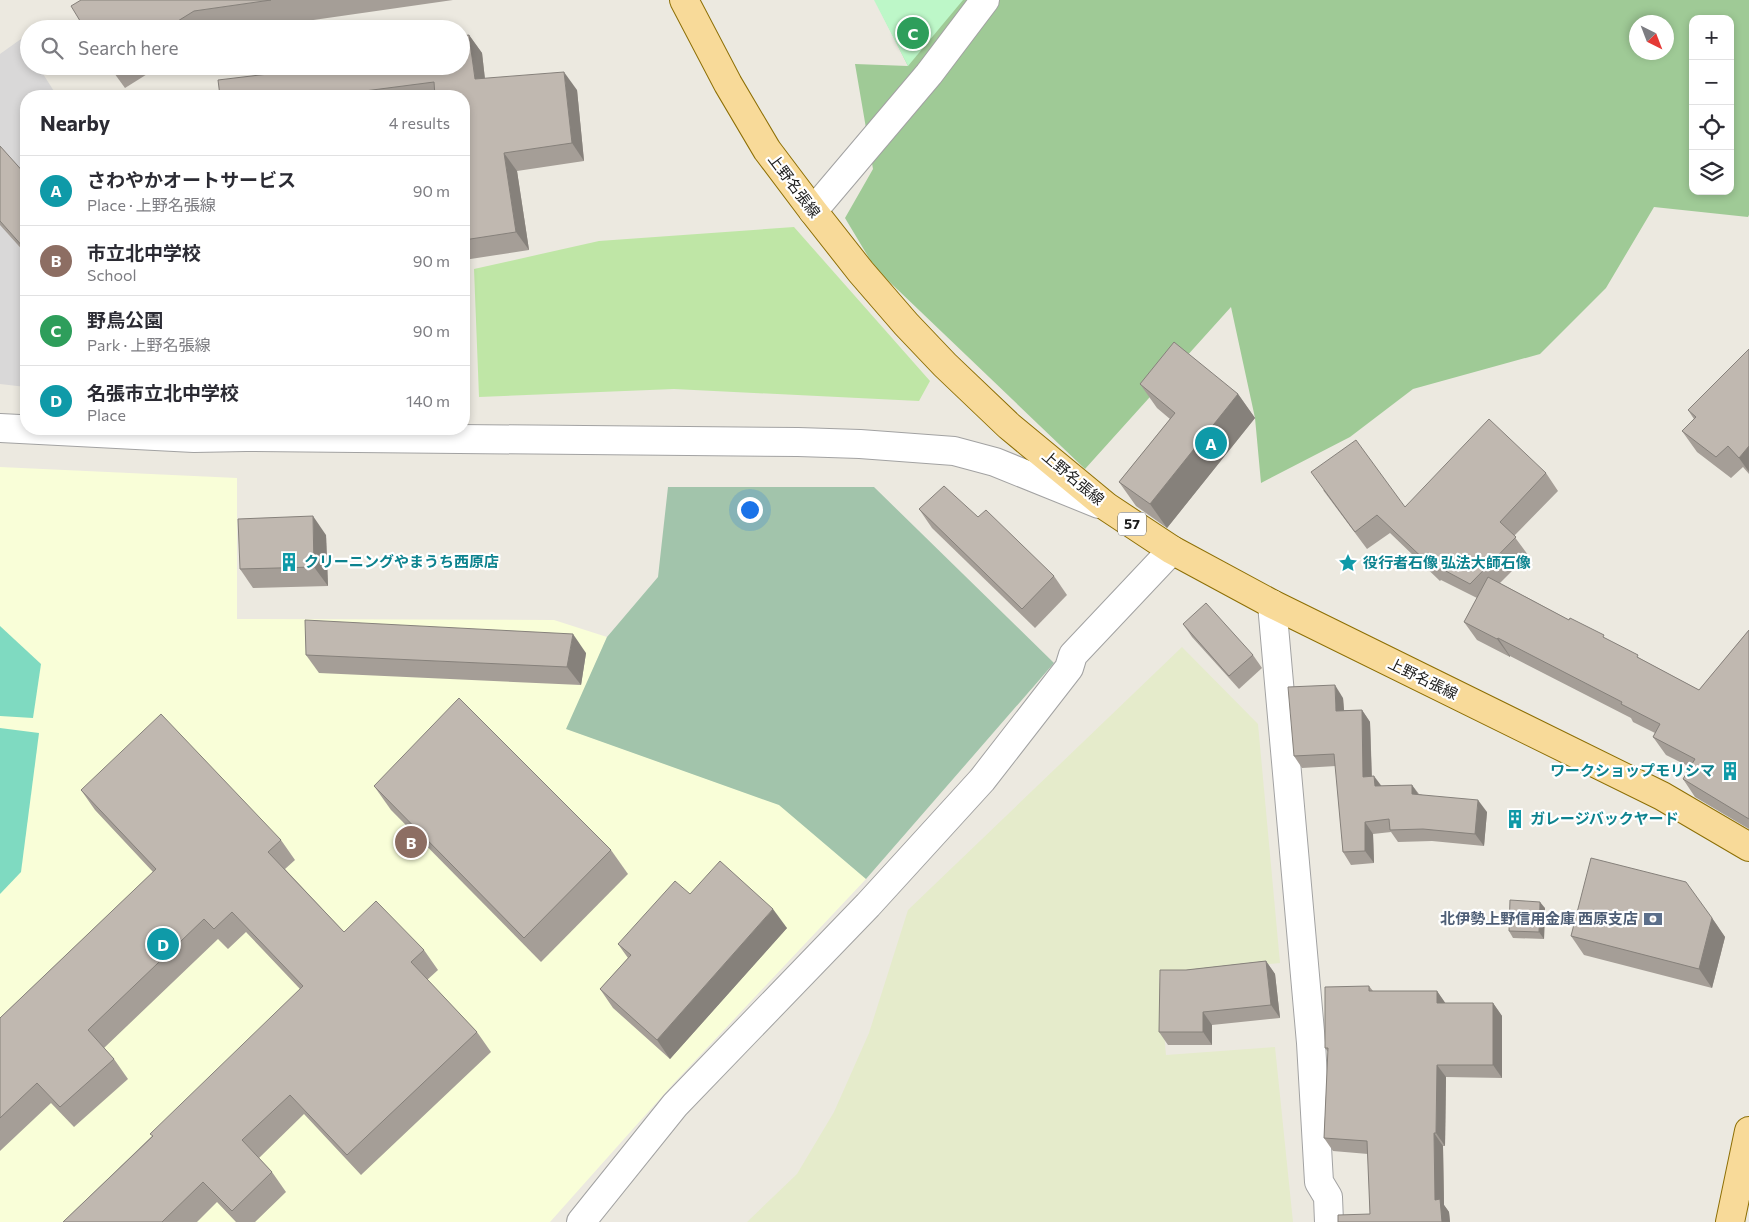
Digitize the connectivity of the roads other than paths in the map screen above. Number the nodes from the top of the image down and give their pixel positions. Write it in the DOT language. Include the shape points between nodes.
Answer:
graph roads {
  1 [pos="684,0"];
  2 [pos="985,0"];
  3 [pos="813,211"];
  4 [pos="0,428"];
  5 [pos="20,429"];
  6 [pos="136,435"];
  7 [pos="1107,507"];
  8 [pos="1172,550"];
  9 [pos="1272,604"];
  10 [pos="1749,847"];
  11 [pos="1749,1131"];
  12 [pos="581,1222"];
  13 [pos="1330,1222"];
  14 [pos="1730,1222"];
  1 -- 3 [label="main road, 上野名張線 / 57" via="728,84 768,150"];
  2 -- 3 [label="street" via="929,74"];
  3 -- 7 [label="main road, 上野名張線 / 57" via="906,324 945,365 1009,426"];
  4 -- 5 [label="street"];
  6 -- 7 [label="street" via="690,440 954,451 995,462"];
  7 -- 8 [label="main road, 上野名張線 / 57"];
  8 -- 9 [label="main road, 上野名張線 / 57"];
  8 -- 12 [label="street" via="1073,655 1069,668 982,780 868,905 675,1105"];
  9 -- 10 [label="main road, 上野名張線 / 57" via="1662,796"];
  9 -- 13 [label="street" via="1311,1043 1319,1182 1328,1196"];
  11 -- 14 [label="main road"];
}
